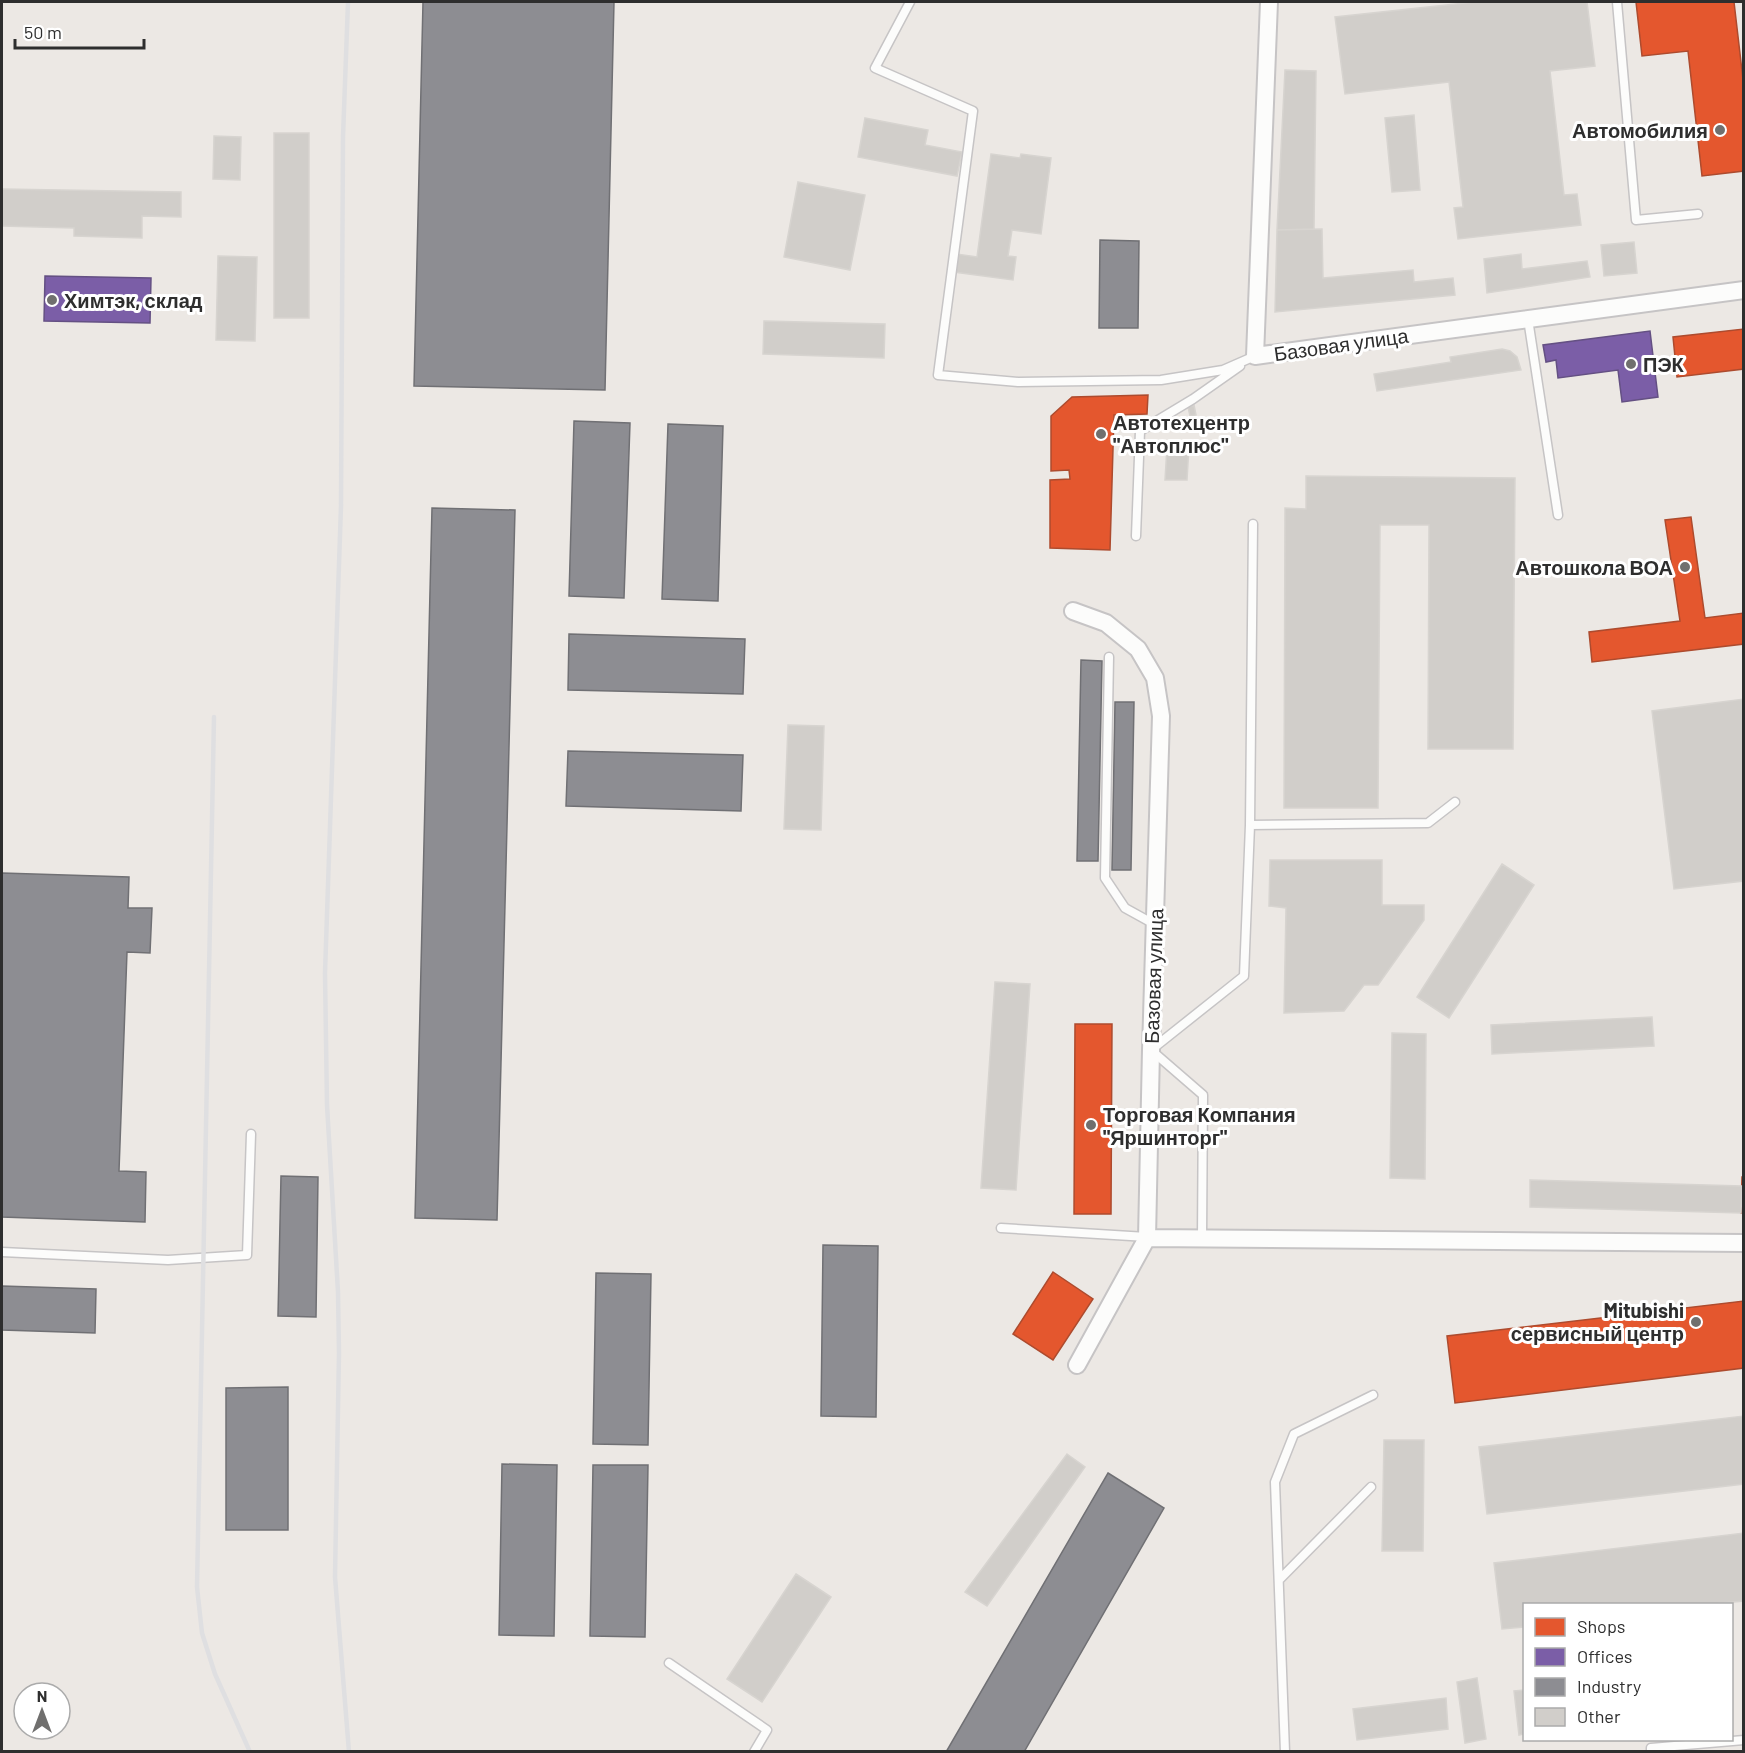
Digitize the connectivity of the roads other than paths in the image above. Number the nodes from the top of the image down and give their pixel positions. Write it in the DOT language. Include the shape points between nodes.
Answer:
graph roads {
  1 [pos="910,2"];
  2 [pos="1269,2"];
  3 [pos="1617,2"];
  4 [pos="1698,214"];
  5 [pos="1743,290"];
  6 [pos="1528,319"];
  7 [pos="1255,356"];
  8 [pos="1558,515"];
  9 [pos="1254,524"];
  10 [pos="1136,536"];
  11 [pos="1073,611"];
  12 [pos="1109,657"];
  13 [pos="1455,802"];
  14 [pos="1250,825"];
  15 [pos="1154,924"];
  16 [pos="1151,1050"];
  17 [pos="251,1134"];
  18 [pos="1001,1228"];
  19 [pos="1147,1238"];
  20 [pos="1202,1238"];
  21 [pos="1743,1244"];
  22 [pos="2,1252"];
  23 [pos="1077,1365"];
  24 [pos="1372,1395"];
  25 [pos="1371,1487"];
  26 [pos="1280,1579"];
  27 [pos="669,1663"];
  28 [pos="1732,1741"];
  29 [pos="753,1752"];
  30 [pos="1285,1752"];
  31 [pos="1651,1752"];
  1 -- 7 [label="lane" via="875,68 973,111 938,375 1018,382 1161,380 1223,370"];
  2 -- 7 [label="street, Базовая улица"];
  3 -- 4 [label="lane" via="1636,220"];
  5 -- 6 [label="street, Базовая улица"];
  6 -- 7 [label="street, Базовая улица"];
  6 -- 8 [label="lane"];
  7 -- 10 [label="lane" via="1140,431"];
  9 -- 14 [label="lane"];
  11 -- 15 [label="street, Базовая улица" via="1106,623 1138,648 1155,678 1161,716"];
  12 -- 15 [label="lane" via="1105,878 1125,909"];
  13 -- 14 [label="lane" via="1428,823"];
  14 -- 16 [label="lane" via="1244,976"];
  15 -- 16 [label="street, Базовая улица"];
  16 -- 19 [label="street, Базовая улица"];
  16 -- 20 [label="lane" via="1203,1095"];
  17 -- 22 [label="lane" via="247,1255 168,1260"];
  18 -- 19 [label="lane"];
  19 -- 20 [label="street"];
  19 -- 23 [label="street, Базовая улица"];
  20 -- 21 [label="street"];
  24 -- 26 [label="lane" via="1294,1434 1275,1482"];
  25 -- 26 [label="lane"];
  26 -- 30 [label="lane"];
  27 -- 29 [label="lane" via="767,1730"];
  28 -- 31 [label="lane" via="1651,1748"];
}
